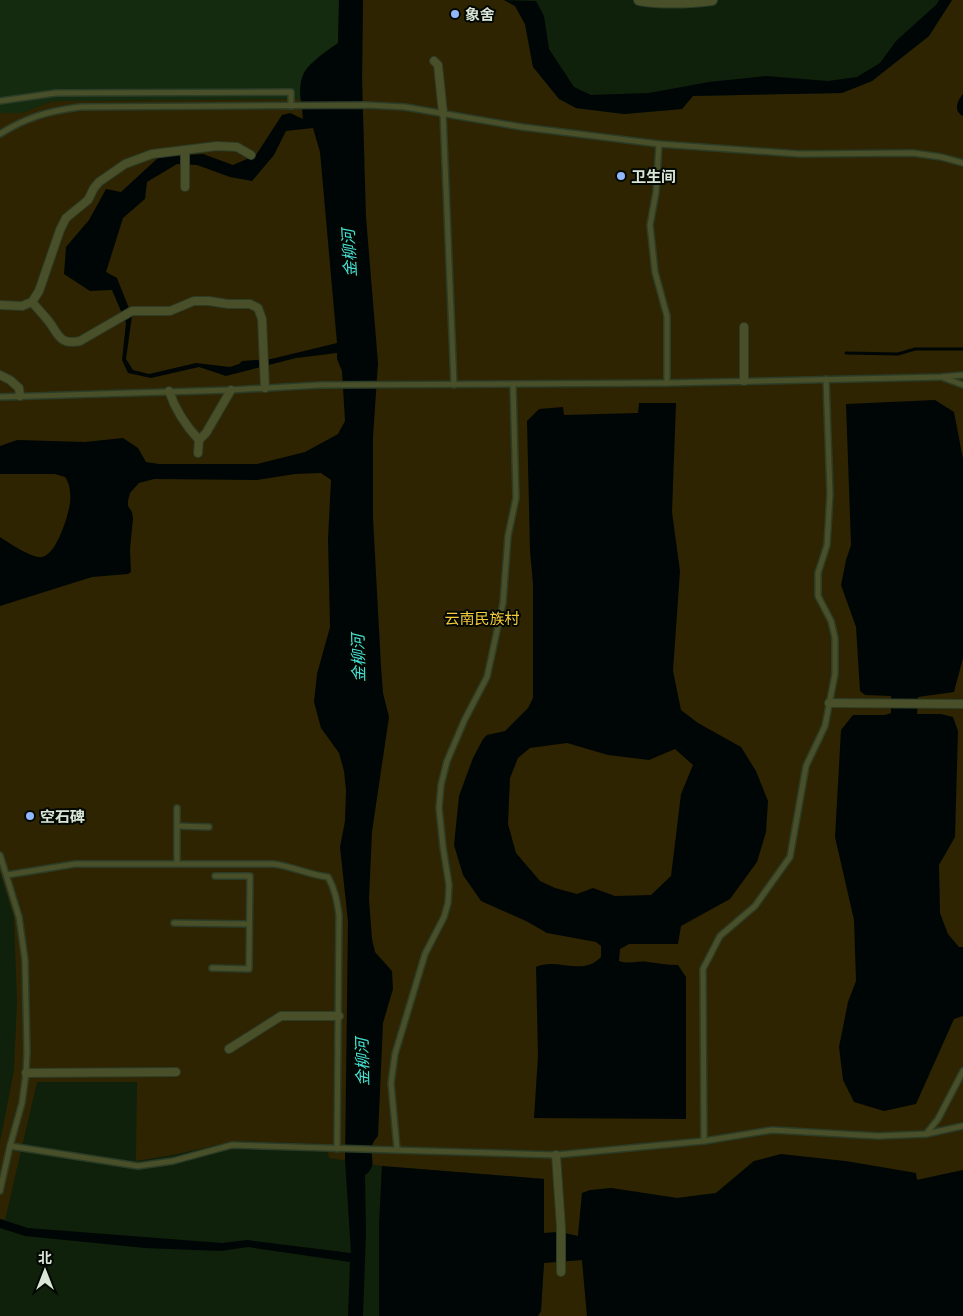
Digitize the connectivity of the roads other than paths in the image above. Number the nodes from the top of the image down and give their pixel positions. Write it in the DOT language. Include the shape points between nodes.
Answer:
graph roads {
  1 [pos="639,0"];
  2 [pos="712,0"];
  3 [pos="434,61"];
  4 [pos="0,101"];
  5 [pos="291,106"];
  6 [pos="443,114"];
  7 [pos="0,134"];
  8 [pos="659,144"];
  9 [pos="185,152"];
  10 [pos="250,155"];
  11 [pos="963,164"];
  12 [pos="185,187"];
  13 [pos="32,302"];
  14 [pos="0,305"];
  15 [pos="744,328"];
  16 [pos="0,375"];
  17 [pos="963,375"];
  18 [pos="941,377"];
  19 [pos="826,379"];
  20 [pos="744,381"];
  21 [pos="667,383"];
  22 [pos="513,384"];
  23 [pos="454,385"];
  24 [pos="963,385"];
  25 [pos="265,388"];
  26 [pos="231,390"];
  27 [pos="169,391"];
  28 [pos="0,396"];
  29 [pos="20,396"];
  30 [pos="199,440"];
  31 [pos="198,453"];
  32 [pos="829,703"];
  33 [pos="963,704"];
  34 [pos="177,808"];
  35 [pos="177,826"];
  36 [pos="210,827"];
  37 [pos="0,855"];
  38 [pos="177,864"];
  39 [pos="250,864"];
  40 [pos="7,874"];
  41 [pos="215,876"];
  42 [pos="250,876"];
  43 [pos="174,923"];
  44 [pos="249,924"];
  45 [pos="212,968"];
  46 [pos="339,1016"];
  47 [pos="229,1049"];
  48 [pos="963,1071"];
  49 [pos="176,1072"];
  50 [pos="26,1073"];
  51 [pos="963,1126"];
  52 [pos="926,1134"];
  53 [pos="704,1141"];
  54 [pos="10,1146"];
  55 [pos="340,1149"];
  56 [pos="397,1149"];
  57 [pos="556,1155"];
  58 [pos="0,1192"];
  59 [pos="562,1272"];
  1 -- 2 [label="street" via="691,3"];
  3 -- 6 [label="street" via="438,65"];
  4 -- 5 [label="lane" via="56,93 291,92"];
  5 -- 6 [label="lane" via="367,105"];
  5 -- 7 [label="lane" via="80,107 38,115"];
  6 -- 8 [label="lane"];
  6 -- 23 [label="lane"];
  8 -- 11 [label="lane" via="800,154 913,153"];
  8 -- 21 [label="lane" via="650,225 654,272 667,316"];
  9 -- 10 [label="street" via="217,146 236,147"];
  9 -- 12 [label="street"];
  9 -- 13 [label="street" via="143,157 125,164 99,182 88,200 66,218"];
  13 -- 14 [label="street" via="22,306"];
  13 -- 25 [label="street" via="66,342 80,341 132,311 170,311 194,301 250,304 258,308 262,319"];
  15 -- 20 [label="street"];
  16 -- 29 [label="street" via="19,388"];
  17 -- 18 [label="lane"];
  18 -- 19 [label="lane"];
  18 -- 24 [label="lane"];
  19 -- 20 [label="lane"];
  19 -- 32 [label="lane" via="830,494 827,545 818,573 818,596 835,638 835,674"];
  20 -- 21 [label="lane"];
  21 -- 22 [label="lane"];
  22 -- 23 [label="lane"];
  22 -- 56 [label="lane" via="516,498 508,536 503,603 487,677 446,761 441,785 439,808 449,885 448,903 426,954 395,1054 391,1083"];
  23 -- 25 [label="lane"];
  25 -- 26 [label="lane"];
  26 -- 27 [label="lane"];
  26 -- 30 [label="street"];
  27 -- 29 [label="lane"];
  27 -- 30 [label="street"];
  28 -- 29 [label="lane"];
  30 -- 31 [label="street"];
  32 -- 33 [label="street"];
  32 -- 53 [label="lane" via="825,726 806,766 790,857 755,906 720,936 703,969"];
  34 -- 35 [label="lane"];
  35 -- 36 [label="lane"];
  35 -- 38 [label="lane"];
  37 -- 40 [label="lane"];
  38 -- 39 [label="lane"];
  38 -- 40 [label="lane" via="75,864"];
  39 -- 42 [label="lane"];
  39 -- 46 [label="lane" via="285,865 328,877 337,897 339,915"];
  40 -- 50 [label="lane" via="19,917 25,960"];
  41 -- 42 [label="lane"];
  42 -- 44 [label="lane"];
  43 -- 44 [label="lane"];
  44 -- 45 [label="lane" via="249,969"];
  46 -- 47 [label="street" via="281,1016"];
  46 -- 55 [label="lane"];
  48 -- 52 [label="lane" via="938,1119"];
  49 -- 50 [label="street"];
  50 -- 54 [label="lane" via="22,1103"];
  51 -- 52 [label="lane"];
  52 -- 53 [label="lane" via="878,1136 772,1130"];
  53 -- 57 [label="lane"];
  54 -- 55 [label="lane" via="138,1166 173,1161 232,1145"];
  54 -- 58 [label="lane"];
  55 -- 56 [label="lane"];
  56 -- 57 [label="lane"];
  57 -- 59 [label="street"];
}
